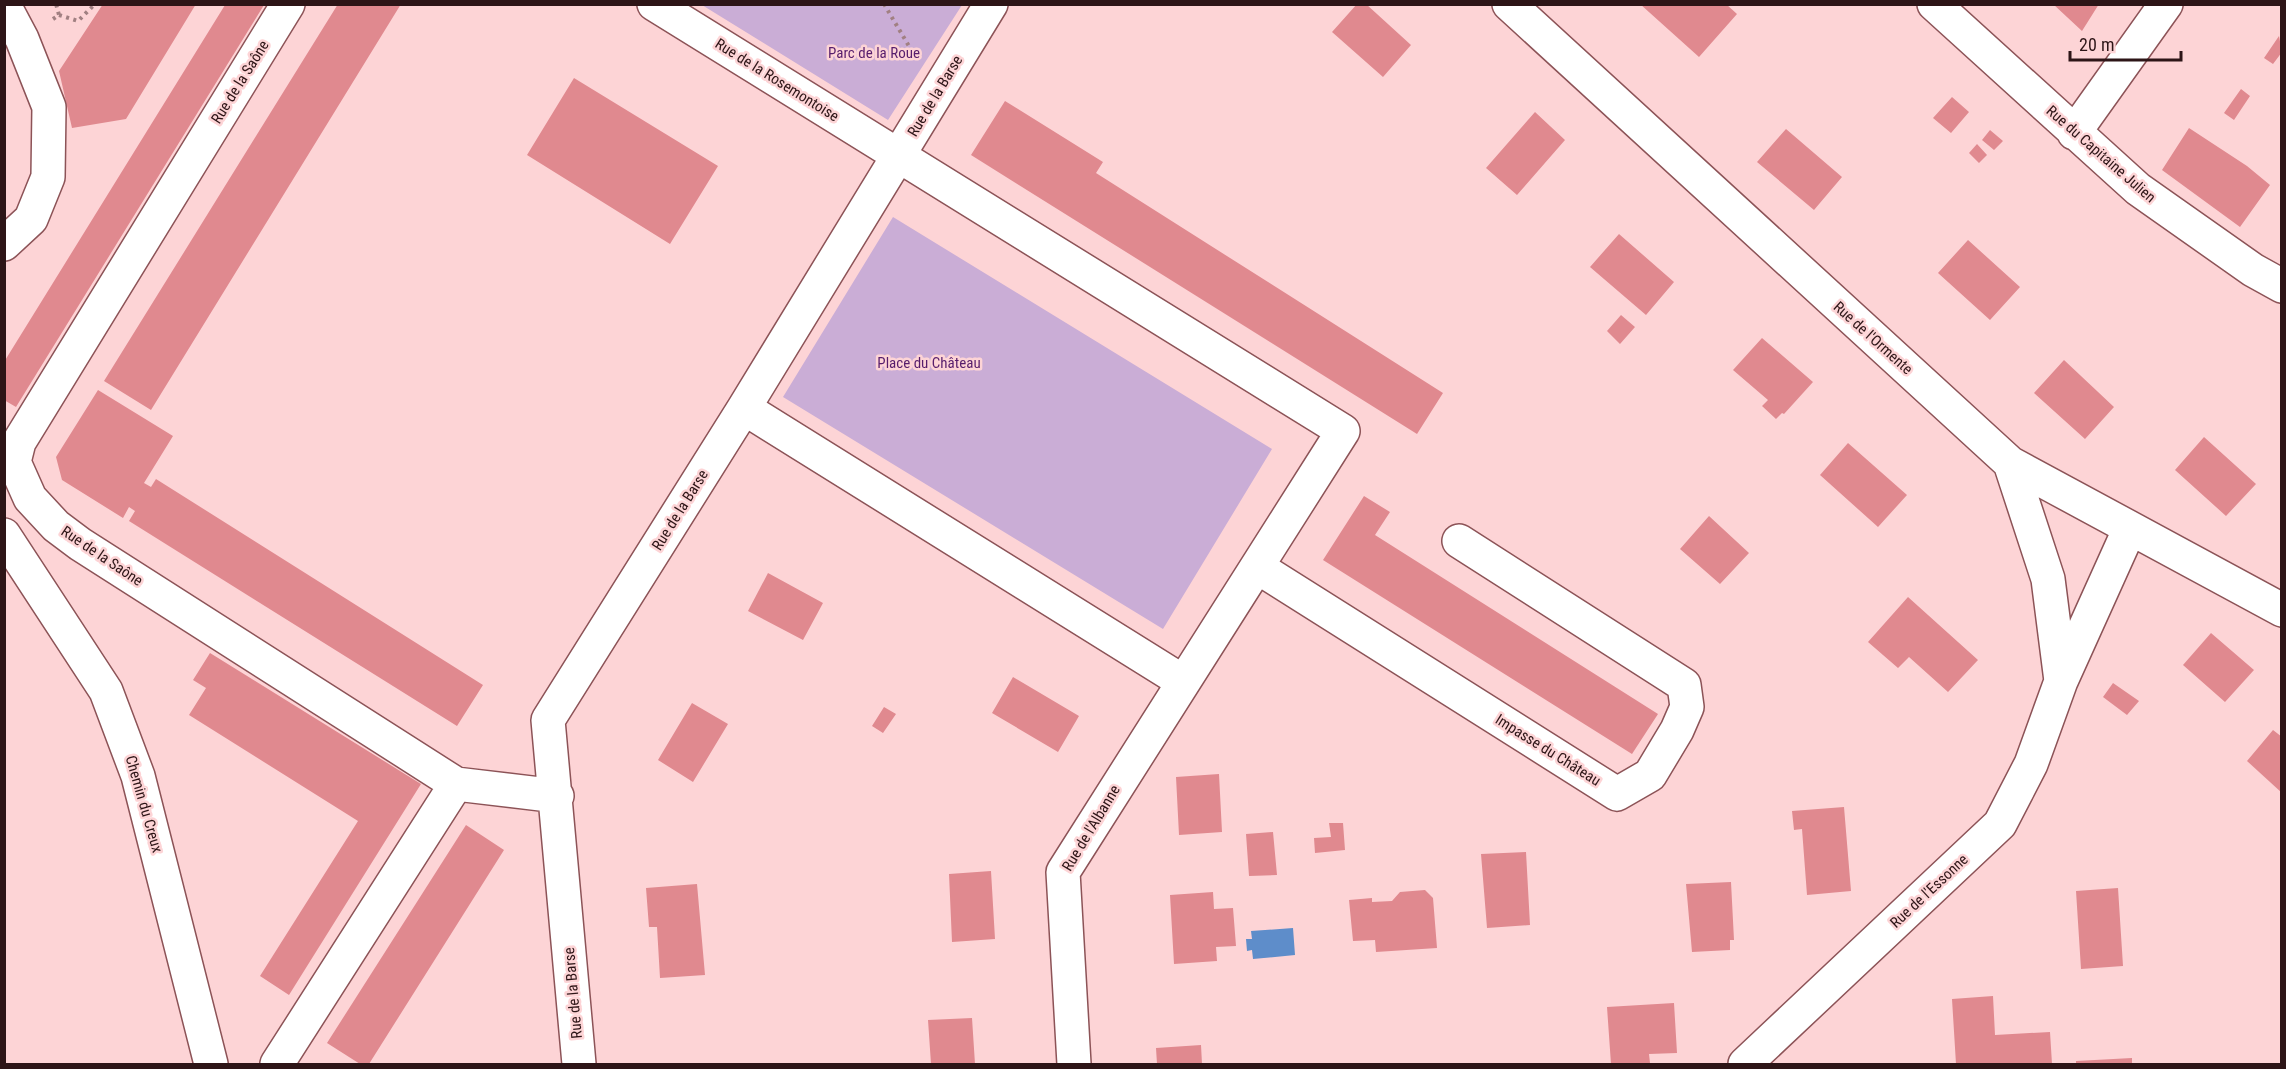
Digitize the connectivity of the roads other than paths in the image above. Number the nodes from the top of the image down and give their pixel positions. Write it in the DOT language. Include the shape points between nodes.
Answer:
graph roads {
  1 [pos="4,4"];
  2 [pos="288,4"];
  3 [pos="654,4"];
  4 [pos="992,4"];
  5 [pos="1509,4"];
  6 [pos="1934,4"];
  7 [pos="2166,4"];
  8 [pos="2074,133"];
  9 [pos="899,156"];
  10 [pos="4,244"];
  11 [pos="2282,286"];
  12 [pos="744,408"];
  13 [pos="2010,463"];
  14 [pos="2130,528"];
  15 [pos="4,535"];
  16 [pos="1459,541"];
  17 [pos="1259,568"];
  18 [pos="2282,610"];
  19 [pos="1182,681"];
  20 [pos="2061,681"];
  21 [pos="456,784"];
  22 [pos="557,796"];
  23 [pos="211,1065"];
  24 [pos="277,1065"];
  25 [pos="579,1065"];
  26 [pos="1074,1065"];
  27 [pos="1745,1065"];
  1 -- 10 [label="street" via="49,107 48,177 31,219"];
  2 -- 21 [label="street, Rue de la Saône" via="19,442 14,462 30,498 56,526 80,544"];
  3 -- 9 [label="street, Rue de la Rosemontoise"];
  4 -- 9 [label="street, Rue de la Barse"];
  5 -- 13 [label="street, Rue de l'Ormente"];
  6 -- 8 [label="street, Rue du Capitaine Julien"];
  7 -- 8 [label="street"];
  8 -- 11 [label="street, Rue du Capitaine Julien" via="2138,189"];
  9 -- 12 [label="street, Rue de la Barse"];
  9 -- 17 [label="street" via="1343,431"];
  12 -- 19 [label="street"];
  12 -- 22 [label="street, Rue de la Barse" via="548,720"];
  13 -- 14 [label="street, Rue de l'Ormente"];
  13 -- 20 [label="street, Rue de l'Essonne" via="2048,579"];
  14 -- 18 [label="street, Rue de l'Ormente"];
  14 -- 20 [label="street, Rue de l'Essonne"];
  15 -- 23 [label="street, Chemin du Creux" via="106,691 138,776"];
  16 -- 17 [label="street, Impasse du Château" via="1684,685 1687,707 1650,775 1617,794"];
  17 -- 19 [label="street"];
  19 -- 26 [label="street, Rue de l'Albanne" via="1063,872"];
  20 -- 27 [label="street, Rue de l'Essonne" via="2031,764 2000,825"];
  21 -- 22 [label="street, Rue de la Saône"];
  21 -- 24 [label="street"];
  22 -- 25 [label="street, Rue de la Barse"];
}
